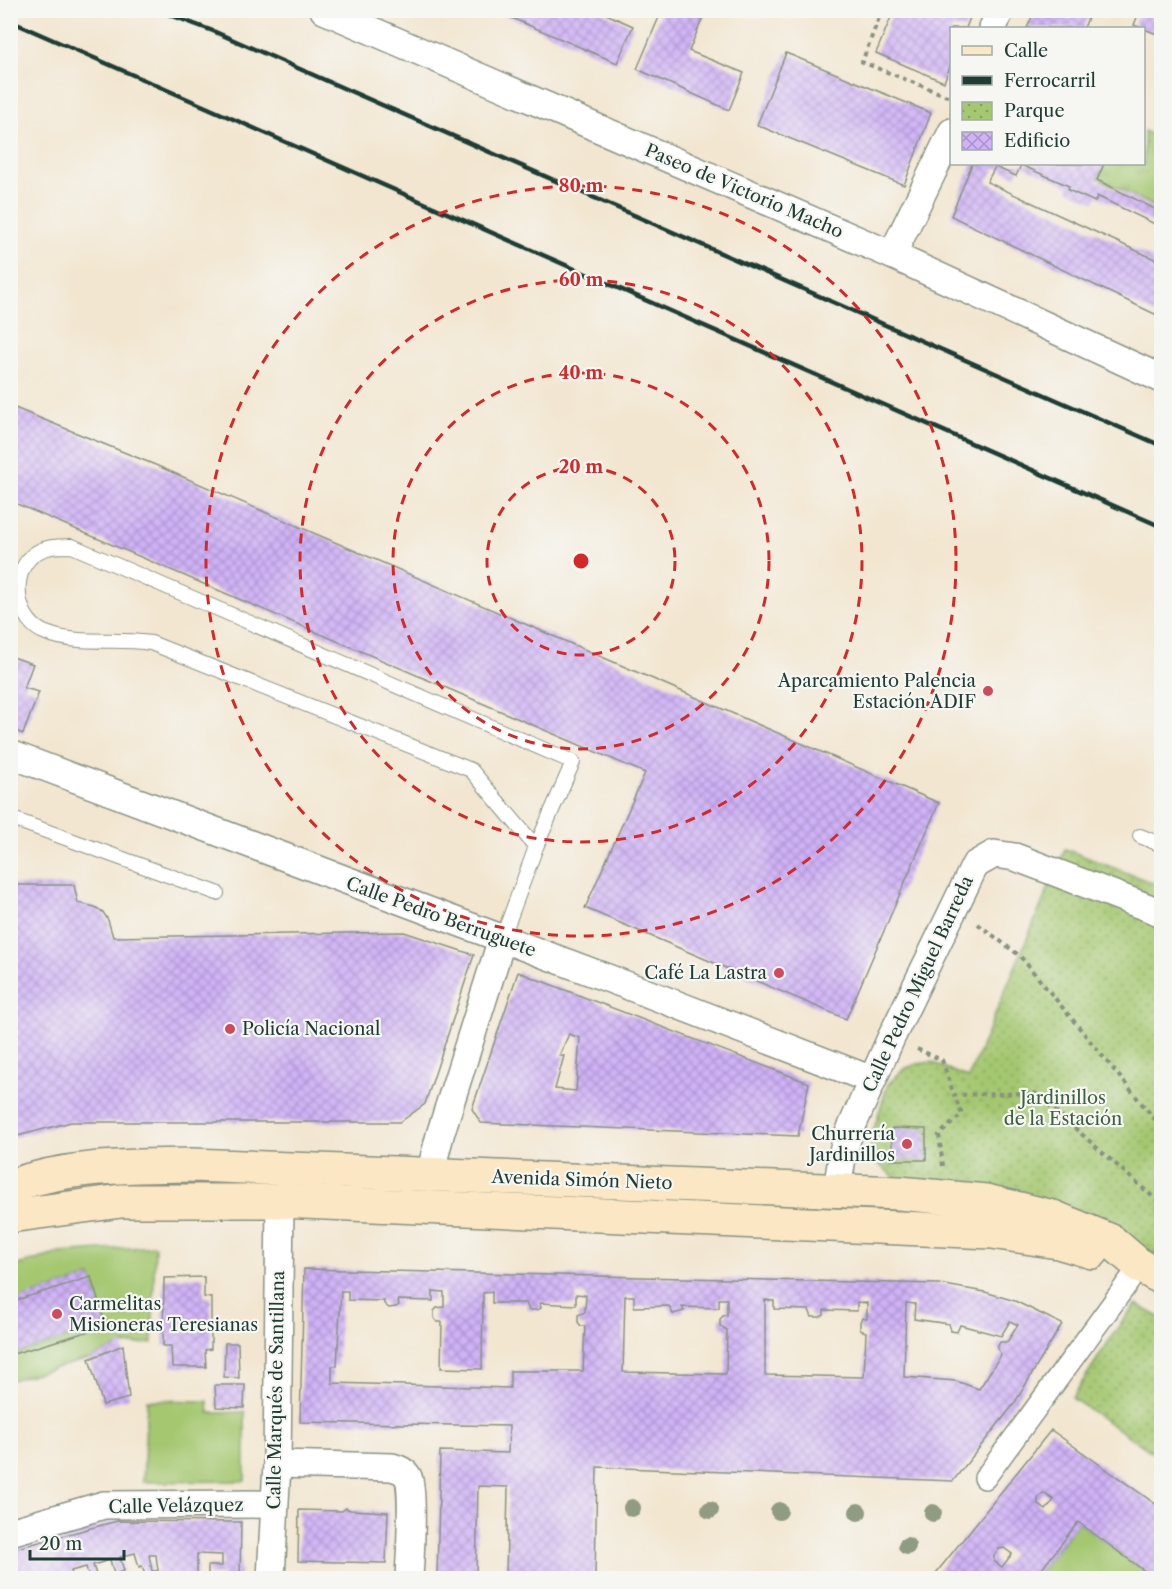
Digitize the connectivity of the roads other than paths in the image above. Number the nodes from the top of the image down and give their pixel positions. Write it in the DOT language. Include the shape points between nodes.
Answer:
graph roads {
  1 [pos="324,10"];
  2 [pos="1000,10"];
  3 [pos="993,27"];
  4 [pos="950,134"];
  5 [pos="892,255"];
  6 [pos="1161,379"];
  7 [pos="10,754"];
  8 [pos="10,818"];
  9 [pos="1140,836"];
  10 [pos="1161,845"];
  11 [pos="536,848"];
  12 [pos="217,893"];
  13 [pos="1161,913"];
  14 [pos="501,939"];
  15 [pos="872,1080"];
  16 [pos="430,1174"];
  17 [pos="10,1186"];
  18 [pos="837,1190"];
  19 [pos="280,1201"];
  20 [pos="548,1212"];
  21 [pos="10,1216"];
  22 [pos="689,1218"];
  23 [pos="992,1232"];
  24 [pos="1151,1272"];
  25 [pos="277,1464"];
  26 [pos="985,1478"];
  27 [pos="274,1504"];
  28 [pos="10,1532"];
  29 [pos="271,1578"];
  30 [pos="410,1578"];
  1 -- 5 [label="street, Paseo de Victorio Macho"];
  2 -- 3 [label="street"];
  4 -- 5 [label="street"];
  5 -- 6 [label="street, Paseo de Victorio Macho"];
  7 -- 14 [label="street, Calle Pedro Berruguete"];
  8 -- 12 [label="lane"];
  9 -- 10 [label="lane"];
  11 -- 11 [label="lane" via="573,762 72,546 49,546 30,558 21,576 19,601 27,620 44,633 151,643 471,770"];
  11 -- 14 [label="lane"];
  13 -- 15 [label="street, Calle Pedro Miguel Barreda" via="1015,857 994,854 975,865"];
  14 -- 15 [label="street, Calle Pedro Berruguete"];
  14 -- 16 [label="street"];
  15 -- 18 [label="street, Calle Pedro Miguel Barreda" via="843,1151"];
  16 -- 17 [label="main road, Avenida Simón Nieto" via="192,1165 94,1167"];
  16 -- 18 [label="main road, Avenida Simón Nieto"];
  16 -- 19 [label="main road" via="423,1186 402,1195 327,1191"];
  16 -- 20 [label="main road" via="433,1186 452,1197 521,1197"];
  18 -- 22 [label="main road" via="811,1207 728,1203"];
  18 -- 23 [label="main road" via="858,1209 958,1213"];
  18 -- 24 [label="main road, Avenida Simón Nieto" via="986,1201 1053,1217 1111,1241"];
  19 -- 20 [label="main road, Avenida Simón Nieto"];
  19 -- 21 [label="main road, Avenida Simón Nieto" via="121,1202"];
  19 -- 25 [label="street, Calle Marqués de Santillana"];
  20 -- 22 [label="main road, Avenida Simón Nieto"];
  22 -- 23 [label="main road, Avenida Simón Nieto"];
  23 -- 24 [label="main road, Avenida Simón Nieto" via="1058,1242"];
  24 -- 26 [label="street"];
  25 -- 27 [label="street, Calle Marqués de Santillana"];
  25 -- 30 [label="street" via="392,1467 408,1476"];
  27 -- 28 [label="street, Calle Velázquez" via="104,1506"];
  27 -- 29 [label="street, Calle Marqués de Santillana"];
}
